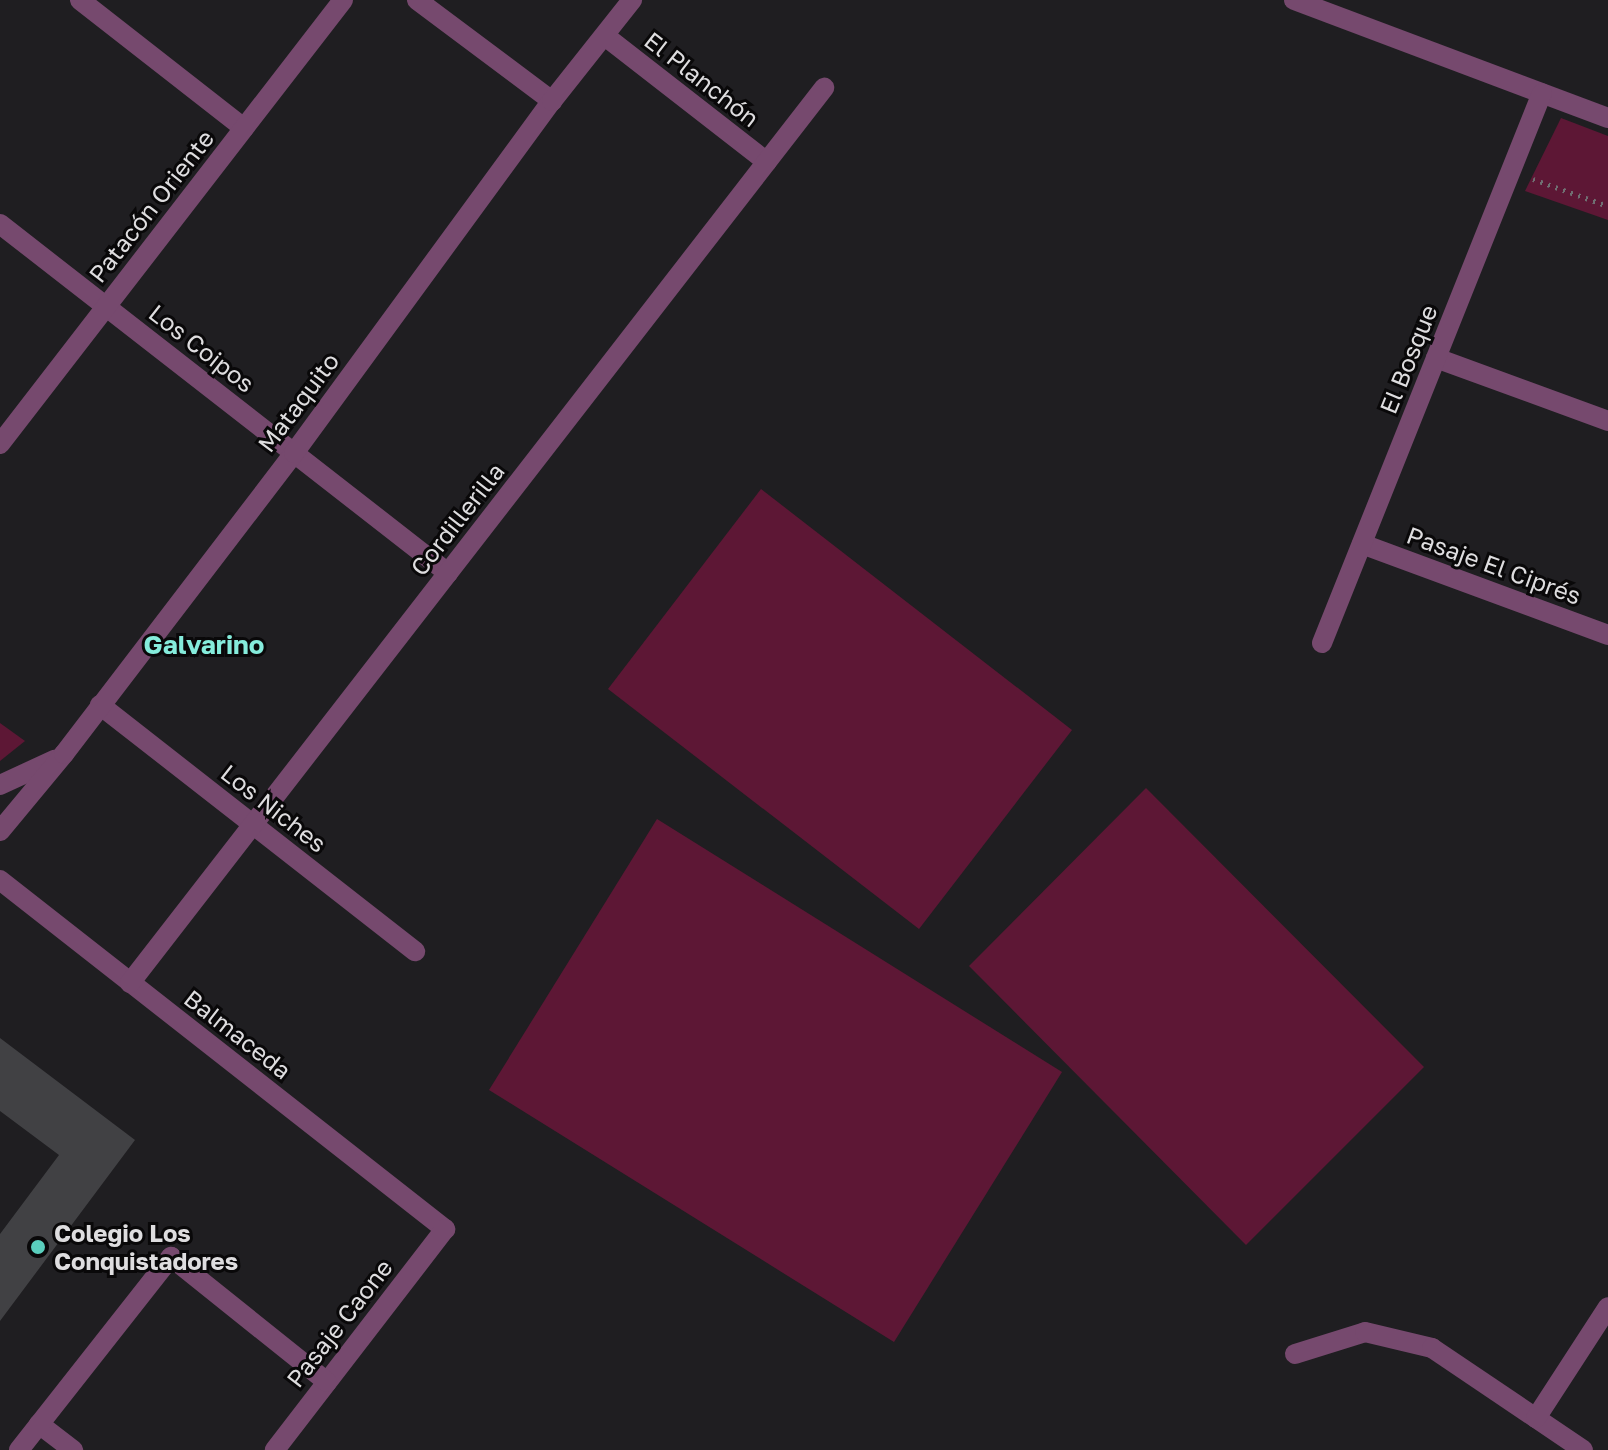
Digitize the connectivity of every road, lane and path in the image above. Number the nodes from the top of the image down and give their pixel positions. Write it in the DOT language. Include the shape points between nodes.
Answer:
graph roads {
  1 [pos="80,0"];
  2 [pos="343,0"];
  3 [pos="417,0"];
  4 [pos="632,0"];
  5 [pos="1294,0"];
  6 [pos="605,36"];
  7 [pos="824,88"];
  8 [pos="1542,93"];
  9 [pos="552,101"];
  10 [pos="1608,118"];
  11 [pos="244,128"];
  12 [pos="767,162"];
  13 [pos="1509,170"];
  14 [pos="1608,206"];
  15 [pos="0,224"];
  16 [pos="106,306"];
  17 [pos="1436,358"];
  18 [pos="1608,421"];
  19 [pos="0,444"];
  20 [pos="294,453"];
  21 [pos="1362,544"];
  22 [pos="448,573"];
  23 [pos="1608,635"];
  24 [pos="1322,643"];
  25 [pos="100,705"];
  26 [pos="64,754"];
  27 [pos="0,785"];
  28 [pos="253,824"];
  29 [pos="0,831"];
  30 [pos="0,880"];
  31 [pos="415,951"];
  32 [pos="130,983"];
  33 [pos="445,1229"];
  34 [pos="1608,1307"];
  35 [pos="1295,1354"];
  36 [pos="327,1382"];
  37 [pos="1536,1418"];
  38 [pos="39,1424"];
  39 [pos="19,1450"];
  40 [pos="73,1450"];
  41 [pos="275,1450"];
  42 [pos="1583,1450"];
  1 -- 11 [label="street"];
  2 -- 11 [label="street, Patacón Oriente"];
  3 -- 9 [label="street"];
  4 -- 6 [label="street, Mataquito"];
  5 -- 8 [label="street"];
  6 -- 9 [label="street, Mataquito"];
  6 -- 12 [label="street, El Planchón"];
  7 -- 12 [label="street, Cordillerilla"];
  8 -- 10 [label="street"];
  8 -- 13 [label="street, El Bosque"];
  9 -- 20 [label="street, Mataquito"];
  11 -- 16 [label="street, Patacón Oriente"];
  12 -- 22 [label="street, Cordillerilla"];
  13 -- 14 [label="path"];
  13 -- 17 [label="street, El Bosque"];
  15 -- 16 [label="street, Los Coipos"];
  16 -- 19 [label="street, Patacón Oriente"];
  16 -- 20 [label="street, Los Coipos"];
  17 -- 18 [label="street"];
  17 -- 21 [label="street, El Bosque"];
  20 -- 22 [label="street, Los Coipos"];
  20 -- 25 [label="street, Mataquito"];
  21 -- 23 [label="street, Pasaje El Ciprés"];
  21 -- 24 [label="street, El Bosque"];
  22 -- 28 [label="street, Cordillerilla"];
  25 -- 26 [label="street, Mataquito"];
  25 -- 28 [label="street, Los Niches"];
  26 -- 27 [label="street"];
  26 -- 29 [label="street, Mataquito"];
  28 -- 31 [label="street, Los Niches"];
  28 -- 32 [label="street, Cordillerilla"];
  30 -- 32 [label="street, Balmaceda"];
  32 -- 33 [label="street, Balmaceda"];
  33 -- 36 [label="street, Pasaje Caone"];
  34 -- 37 [label="street"];
  35 -- 37 [label="street" via="1365,1332 1432,1348"];
  36 -- 38 [label="street" via="171,1257"];
  36 -- 41 [label="street, Pasaje Caone"];
  37 -- 42 [label="street"];
  38 -- 39 [label="street"];
  38 -- 40 [label="street"];
}
